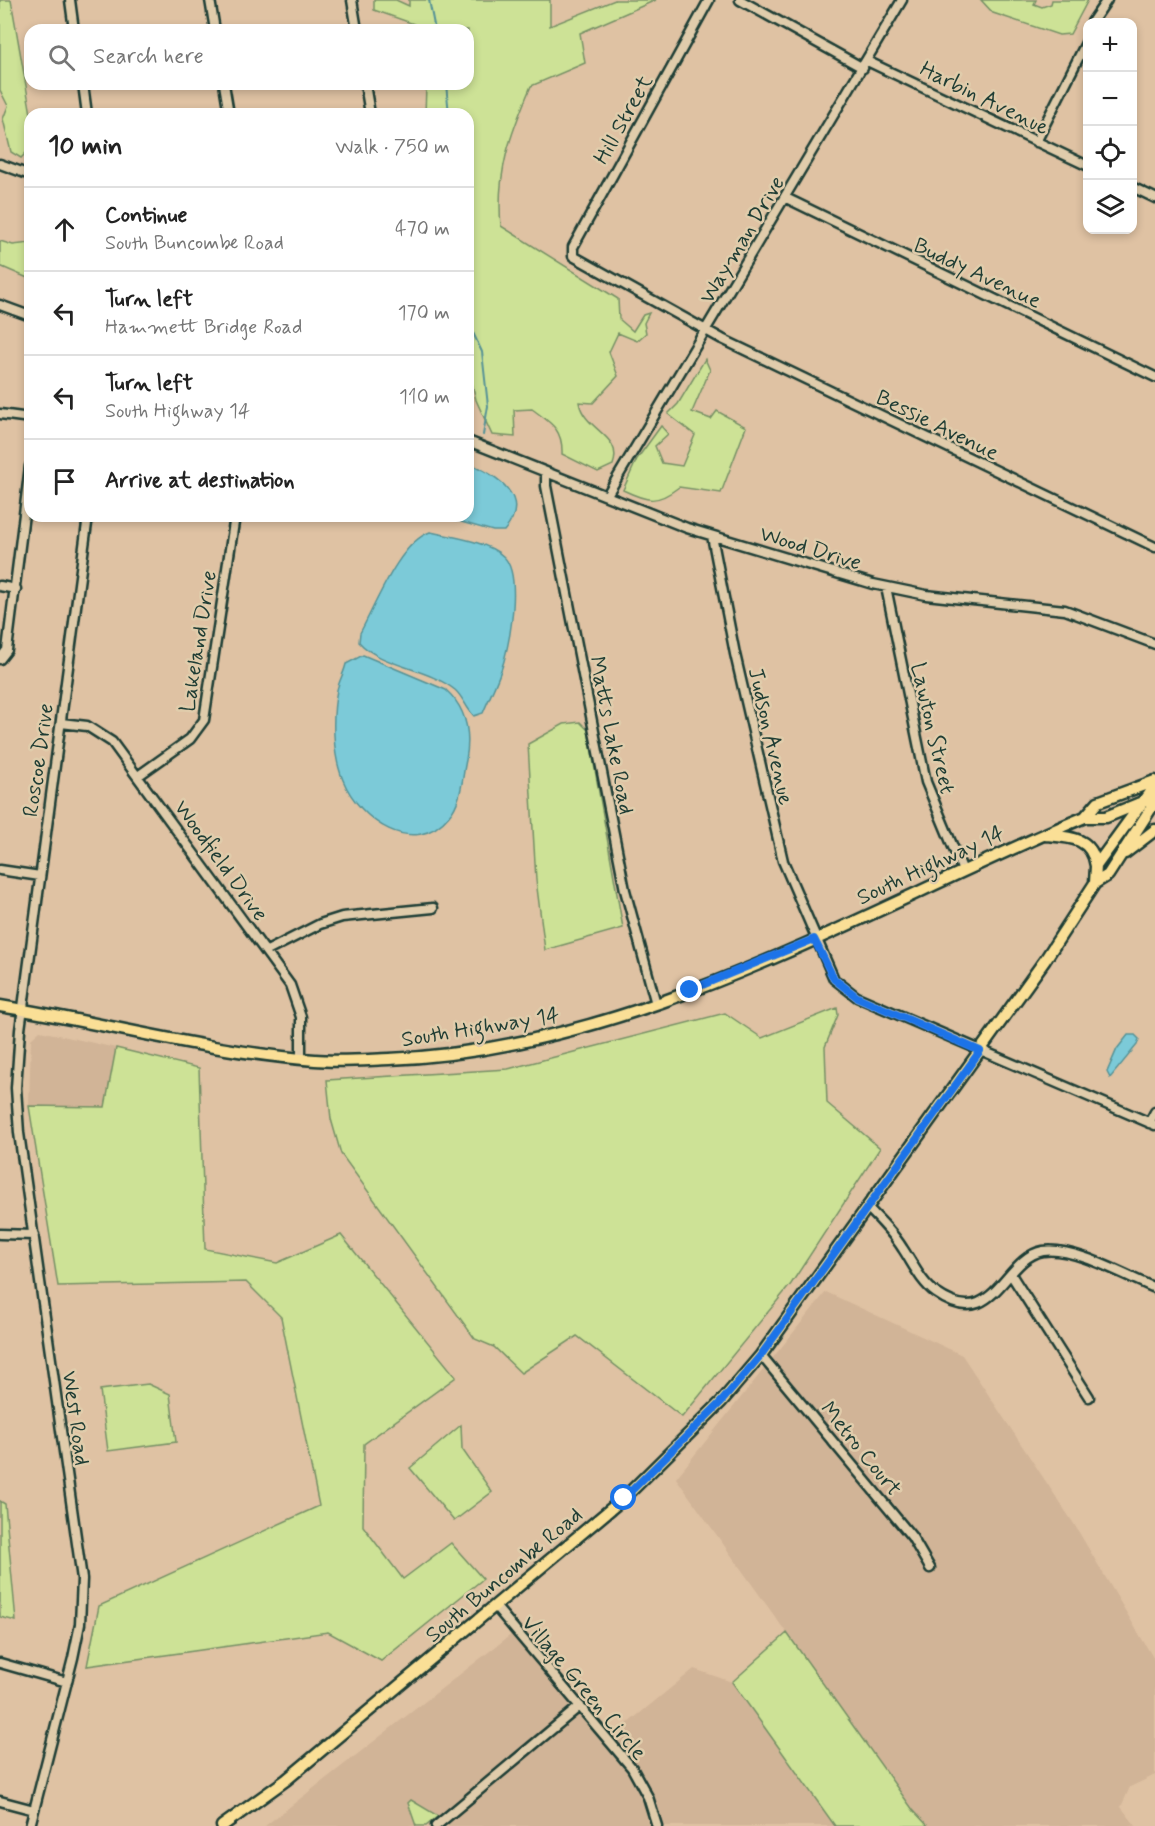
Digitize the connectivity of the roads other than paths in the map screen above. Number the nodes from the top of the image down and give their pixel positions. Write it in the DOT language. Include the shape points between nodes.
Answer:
graph roads {
  1 [pos="70,0"];
  2 [pos="210,0"];
  3 [pos="352,0"];
  4 [pos="709,0"];
  5 [pos="740,0"];
  6 [pos="902,0"];
  7 [pos="1107,0"];
  8 [pos="1095,18"];
  9 [pos="73,24"];
  10 [pos="214,24"];
  11 [pos="356,24"];
  12 [pos="1083,49"];
  13 [pos="865,64"];
  14 [pos="83,90"];
  15 [pos="225,90"];
  16 [pos="366,90"];
  17 [pos="86,108"];
  18 [pos="228,108"];
  19 [pos="369,108"];
  20 [pos="1036,142"];
  21 [pos="0,164"];
  22 [pos="1083,164"];
  23 [pos="24,173"];
  24 [pos="1137,189"];
  25 [pos="786,198"];
  26 [pos="1155,198"];
  27 [pos="573,256"];
  28 [pos="0,305"];
  29 [pos="24,314"];
  30 [pos="707,331"];
  31 [pos="1155,377"];
  32 [pos="0,414"];
  33 [pos="24,417"];
  34 [pos="474,443"];
  35 [pos="546,472"];
  36 [pos="607,495"];
  37 [pos="24,518"];
  38 [pos="87,522"];
  39 [pos="234,522"];
  40 [pos="712,536"];
  41 [pos="1155,547"];
  42 [pos="0,586"];
  43 [pos="886,587"];
  44 [pos="16,588"];
  45 [pos="1155,644"];
  46 [pos="0,659"];
  47 [pos="61,723"];
  48 [pos="138,776"];
  49 [pos="1155,783"];
  50 [pos="1151,800"];
  51 [pos="1085,817"];
  52 [pos="1155,830"];
  53 [pos="1042,835"];
  54 [pos="1120,857"];
  55 [pos="1096,866"];
  56 [pos="0,870"];
  57 [pos="963,871"];
  58 [pos="40,876"];
  59 [pos="1095,883"];
  60 [pos="433,908"];
  61 [pos="814,939"];
  62 [pos="267,951"];
  63 [pos="656,1004"];
  64 [pos="0,1006"];
  65 [pos="23,1010"];
  66 [pos="980,1051"];
  67 [pos="301,1058"];
  68 [pos="1155,1112"];
  69 [pos="1152,1124"];
  70 [pos="867,1207"];
  71 [pos="0,1234"];
  72 [pos="34,1235"];
  73 [pos="1012,1276"];
  74 [pos="1155,1288"];
  75 [pos="761,1355"];
  76 [pos="1089,1397"];
  77 [pos="930,1568"];
  78 [pos="495,1606"];
  79 [pos="0,1663"];
  80 [pos="67,1682"];
  81 [pos="580,1706"];
  82 [pos="0,1801"];
  83 [pos="34,1810"];
  84 [pos="30,1826"];
  85 [pos="222,1826"];
  86 [pos="436,1826"];
  87 [pos="657,1826"];
  1 -- 9 [label="street"];
  2 -- 10 [label="street"];
  3 -- 11 [label="street"];
  4 -- 27 [label="street, Hill Street" via="573,247"];
  5 -- 13 [label="street, Harbin Avenue"];
  6 -- 13 [label="street, Wayman Drive"];
  7 -- 8 [label="street"];
  12 -- 20 [label="street"];
  13 -- 20 [label="street, Harbin Avenue"];
  13 -- 25 [label="street, Wayman Drive"];
  14 -- 17 [label="street"];
  15 -- 18 [label="street"];
  16 -- 19 [label="street"];
  20 -- 22 [label="street, Harbin Avenue"];
  21 -- 23 [label="street"];
  24 -- 26 [label="street"];
  25 -- 30 [label="street, Wayman Drive"];
  25 -- 31 [label="street, Buddy Avenue"];
  27 -- 30 [label="street, Bessie Avenue"];
  28 -- 29 [label="street"];
  30 -- 36 [label="street, Wayman Drive"];
  30 -- 41 [label="street, Bessie Avenue"];
  32 -- 33 [label="street"];
  34 -- 35 [label="street, Wood Drive"];
  35 -- 36 [label="street, Wood Drive"];
  35 -- 63 [label="street, Matts Lake Road" via="625,890"];
  36 -- 40 [label="street, Wood Drive"];
  37 -- 44 [label="street"];
  38 -- 47 [label="street, Roscoe Drive"];
  39 -- 48 [label="street, Lakeland Drive" via="204,720 190,739"];
  40 -- 43 [label="street, Wood Drive"];
  40 -- 61 [label="street, Judson Avenue" via="778,843"];
  42 -- 44 [label="street"];
  43 -- 45 [label="street, Wood Drive" via="1065,610"];
  43 -- 57 [label="street, Lawton Street" via="926,783"];
  44 -- 46 [label="street" via="7,650"];
  47 -- 48 [label="street, Woodfield Drive" via="87,726 103,734"];
  47 -- 58 [label="street, Roscoe Drive"];
  48 -- 62 [label="street, Woodfield Drive"];
  49 -- 50 [label="main road, South Buncombe Road"];
  49 -- 51 [label="main road, South Highway 14" via="1098,802"];
  50 -- 51 [label="main road, South Highway 14" via="1106,817"];
  50 -- 54 [label="main road, South Buncombe Road"];
  50 -- 55 [label="main road, South Buncombe Road"];
  51 -- 53 [label="main road, South Highway 14"];
  52 -- 54 [label="main road"];
  53 -- 55 [label="main road" via="1082,841 1093,852"];
  53 -- 57 [label="main road, South Highway 14"];
  54 -- 59 [label="main road, South Buncombe Road" via="1108,875"];
  55 -- 59 [label="main road"];
  56 -- 58 [label="street"];
  57 -- 61 [label="main road, South Highway 14"];
  58 -- 65 [label="street, Roscoe Drive"];
  59 -- 66 [label="main road, South Buncombe Road"];
  60 -- 62 [label="street" via="342,916"];
  61 -- 63 [label="main road, South Highway 14"];
  61 -- 66 [label="street, Judson Avenue" via="834,979 857,997"];
  62 -- 67 [label="street, Woodfield Drive" via="298,1004 303,1028"];
  63 -- 67 [label="main road, South Highway 14" via="578,1030 492,1049 403,1059"];
  64 -- 65 [label="main road, South Highway 14"];
  65 -- 67 [label="main road, South Highway 14" via="186,1043"];
  65 -- 72 [label="street, West Road" via="16,1106"];
  66 -- 69 [label="street, Judson Avenue"];
  66 -- 70 [label="main road, South Buncombe Road"];
  68 -- 69 [label="street"];
  70 -- 73 [label="street" via="893,1235 925,1282 945,1299 963,1304 980,1302"];
  70 -- 75 [label="main road, South Buncombe Road"];
  71 -- 72 [label="street"];
  72 -- 80 [label="street, West Road" via="81,1579 80,1624"];
  73 -- 74 [label="street" via="1033,1254 1054,1250"];
  73 -- 76 [label="street"];
  75 -- 77 [label="street, Metro Court" via="912,1537"];
  75 -- 78 [label="main road, South Buncombe Road" via="668,1457"];
  78 -- 81 [label="street, Village Green Circle"];
  78 -- 85 [label="main road, South Buncombe Road" via="286,1780"];
  79 -- 80 [label="street"];
  80 -- 83 [label="street, West Road"];
  81 -- 86 [label="street"];
  81 -- 87 [label="street, Village Green Circle" via="632,1768 648,1797"];
  82 -- 83 [label="street"];
  83 -- 84 [label="street, West Road"];
}
